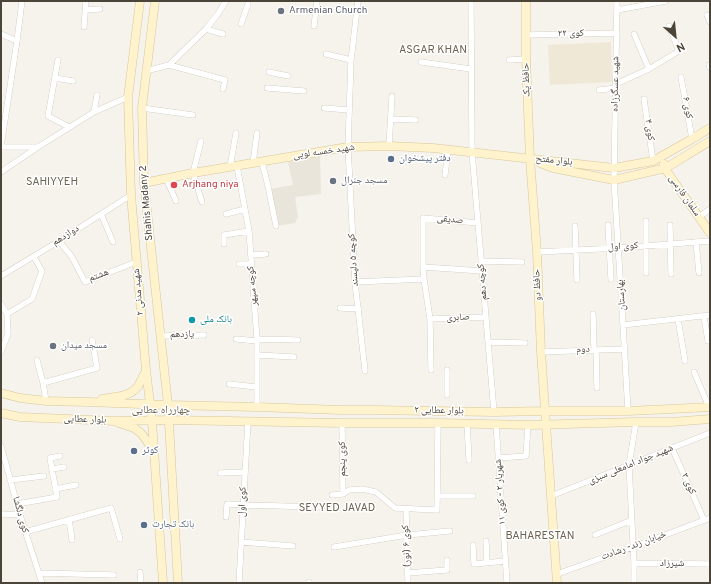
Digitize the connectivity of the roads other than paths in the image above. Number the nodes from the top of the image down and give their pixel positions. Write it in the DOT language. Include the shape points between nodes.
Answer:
graph roads {
  1 [pos="22,1"];
  2 [pos="86,1"];
  3 [pos="140,1"];
  4 [pos="155,1"];
  5 [pos="226,1"];
  6 [pos="317,1"];
  7 [pos="358,1"];
  8 [pos="471,1"];
  9 [pos="526,1"];
  10 [pos="617,1"];
  11 [pos="666,1"];
  12 [pos="248,4"];
  13 [pos="85,10"];
  14 [pos="100,10"];
  15 [pos="617,10"];
  16 [pos="707,15"];
  17 [pos="710,22"];
  18 [pos="241,24"];
  19 [pos="314,26"];
  20 [pos="669,26"];
  21 [pos="84,27"];
  22 [pos="206,28"];
  23 [pos="616,33"];
  24 [pos="1,34"];
  25 [pos="223,34"];
  26 [pos="634,34"];
  27 [pos="526,35"];
  28 [pos="17,40"];
  29 [pos="326,54"];
  30 [pos="526,59"];
  31 [pos="58,60"];
  32 [pos="351,60"];
  33 [pos="509,60"];
  34 [pos="421,62"];
  35 [pos="169,65"];
  36 [pos="471,69"];
  37 [pos="649,69"];
  38 [pos="146,72"];
  39 [pos="269,72"];
  40 [pos="288,76"];
  41 [pos="681,77"];
  42 [pos="55,78"];
  43 [pos="74,81"];
  44 [pos="616,86"];
  45 [pos="267,88"];
  46 [pos="223,89"];
  47 [pos="144,90"];
  48 [pos="598,90"];
  49 [pos="304,91"];
  50 [pos="128,94"];
  51 [pos="97,95"];
  52 [pos="392,96"];
  53 [pos="644,99"];
  54 [pos="324,108"];
  55 [pos="128,110"];
  56 [pos="142,110"];
  57 [pos="349,110"];
  58 [pos="94,112"];
  59 [pos="193,115"];
  60 [pos="391,119"];
  61 [pos="416,120"];
  62 [pos="69,127"];
  63 [pos="710,128"];
  64 [pos="236,133"];
  65 [pos="257,133"];
  66 [pos="692,140"];
  67 [pos="201,141"];
  68 [pos="710,141"];
  69 [pos="1,146"];
  70 [pos="389,146"];
  71 [pos="38,147"];
  72 [pos="348,147"];
  73 [pos="448,150"];
  74 [pos="472,152"];
  75 [pos="661,157"];
  76 [pos="530,159"];
  77 [pos="653,161"];
  78 [pos="262,162"];
  79 [pos="253,163"];
  80 [pos="233,166"];
  81 [pos="614,168"];
  82 [pos="666,168"];
  83 [pos="1,172"];
  84 [pos="192,173"];
  85 [pos="445,174"];
  86 [pos="166,178"];
  87 [pos="614,180"];
  88 [pos="144,183"];
  89 [pos="131,195"];
  90 [pos="176,201"];
  91 [pos="202,202"];
  92 [pos="245,209"];
  93 [pos="710,209"];
  94 [pos="101,214"];
  95 [pos="226,214"];
  96 [pos="699,217"];
  97 [pos="646,221"];
  98 [pos="478,223"];
  99 [pos="608,225"];
  100 [pos="670,225"];
  101 [pos="276,226"];
  102 [pos="575,226"];
  103 [pos="248,231"];
  104 [pos="710,233"];
  105 [pos="59,241"];
  106 [pos="710,241"];
  107 [pos="113,242"];
  108 [pos="696,242"];
  109 [pos="224,244"];
  110 [pos="670,244"];
  111 [pos="646,246"];
  112 [pos="619,248"];
  113 [pos="610,249"];
  114 [pos="576,250"];
  115 [pos="537,252"];
  116 [pos="266,254"];
  117 [pos="251,255"];
  118 [pos="34,257"];
  119 [pos="136,262"];
  120 [pos="481,262"];
  121 [pos="522,262"];
  122 [pos="239,264"];
  123 [pos="251,264"];
  124 [pos="423,267"];
  125 [pos="482,271"];
  126 [pos="646,273"];
  127 [pos="699,273"];
  128 [pos="671,274"];
  129 [pos="1,276"];
  130 [pos="610,279"];
  131 [pos="424,280"];
  132 [pos="578,280"];
  133 [pos="355,282"];
  134 [pos="1,304"];
  135 [pos="340,308"];
  136 [pos="359,309"];
  137 [pos="7,314"];
  138 [pos="593,314"];
  139 [pos="707,315"];
  140 [pos="486,317"];
  141 [pos="430,319"];
  142 [pos="678,319"];
  143 [pos="623,325"];
  144 [pos="1,334"];
  145 [pos="8,334"];
  146 [pos="204,335"];
  147 [pos="160,336"];
  148 [pos="236,339"];
  149 [pos="92,340"];
  150 [pos="258,340"];
  151 [pos="298,340"];
  152 [pos="708,341"];
  153 [pos="488,342"];
  154 [pos="525,343"];
  155 [pos="624,349"];
  156 [pos="595,350"];
  157 [pos="1,352"];
  158 [pos="541,352"];
  159 [pos="258,355"];
  160 [pos="294,357"];
  161 [pos="37,360"];
  162 [pos="685,361"];
  163 [pos="146,370"];
  164 [pos="431,370"];
  165 [pos="447,370"];
  166 [pos="366,372"];
  167 [pos="694,372"];
  168 [pos="42,384"];
  169 [pos="229,384"];
  170 [pos="256,387"];
  171 [pos="597,388"];
  172 [pos="1,393"];
  173 [pos="447,395"];
  174 [pos="544,395"];
  175 [pos="46,401"];
  176 [pos="88,402"];
  177 [pos="151,404"];
  178 [pos="168,405"];
  179 [pos="257,407"];
  180 [pos="710,407"];
  181 [pos="671,409"];
  182 [pos="340,410"];
  183 [pos="545,411"];
  184 [pos="628,411"];
  185 [pos="494,412"];
  186 [pos="525,412"];
  187 [pos="1,413"];
  188 [pos="710,419"];
  189 [pos="169,420"];
  190 [pos="115,421"];
  191 [pos="152,421"];
  192 [pos="248,421"];
  193 [pos="636,422"];
  194 [pos="671,422"];
  195 [pos="342,423"];
  196 [pos="438,423"];
  197 [pos="468,423"];
  198 [pos="496,424"];
  199 [pos="546,424"];
  200 [pos="524,425"];
  201 [pos="710,433"];
  202 [pos="1,446"];
  203 [pos="672,448"];
  204 [pos="154,451"];
  205 [pos="60,456"];
  206 [pos="498,458"];
  207 [pos="469,460"];
  208 [pos="629,465"];
  209 [pos="64,466"];
  210 [pos="52,469"];
  211 [pos="245,472"];
  212 [pos="220,473"];
  213 [pos="44,476"];
  214 [pos="10,480"];
  215 [pos="76,485"];
  216 [pos="55,489"];
  217 [pos="343,494"];
  218 [pos="332,495"];
  219 [pos="438,496"];
  220 [pos="473,496"];
  221 [pos="551,496"];
  222 [pos="17,504"];
  223 [pos="243,505"];
  224 [pos="320,507"];
  225 [pos="406,509"];
  226 [pos="1,514"];
  227 [pos="20,515"];
  228 [pos="226,517"];
  229 [pos="710,518"];
  230 [pos="69,519"];
  231 [pos="632,520"];
  232 [pos="704,520"];
  233 [pos="450,530"];
  234 [pos="25,532"];
  235 [pos="407,535"];
  236 [pos="594,535"];
  237 [pos="120,539"];
  238 [pos="72,540"];
  239 [pos="486,541"];
  240 [pos="241,542"];
  241 [pos="473,545"];
  242 [pos="293,546"];
  243 [pos="334,547"];
  244 [pos="633,547"];
  245 [pos="446,560"];
  246 [pos="505,561"];
  247 [pos="487,563"];
  248 [pos="634,563"];
  249 [pos="710,564"];
  250 [pos="140,572"];
  251 [pos="38,573"];
  252 [pos="408,573"];
  253 [pos="557,574"];
  254 [pos="114,575"];
  255 [pos="40,583"];
  256 [pos="141,583"];
  257 [pos="163,583"];
  258 [pos="178,583"];
  259 [pos="239,583"];
  260 [pos="408,583"];
  261 [pos="507,583"];
  262 [pos="557,583"];
  263 [pos="634,583"];
  1 -- 28 [label="street"];
  2 -- 13 [label="street"];
  3 -- 50 [label="street, شهید مدنی ۲"];
  4 -- 38 [label="street, Shahis Madany 2"];
  5 -- 22 [label="street"];
  6 -- 19 [label="street"];
  7 -- 32 [label="street, کوچه ۵ دلپسند"];
  8 -- 36 [label="street, کوچه دهم"];
  9 -- 27 [label="street, حافظ یک"];
  10 -- 15 [label="street, شهید عسگرزاده"];
  11 -- 15 [label="street"];
  12 -- 18 [label="street"];
  13 -- 14 [label="street"];
  13 -- 21 [label="street"];
  15 -- 23 [label="street, شهید عسگرزاده"];
  16 -- 17 [label="street"];
  20 -- 37 [label="street" via="679,51"];
  22 -- 25 [label="street"];
  22 -- 35 [label="street"];
  23 -- 27 [label="street, کوی ۲۲"];
  23 -- 44 [label="street, شهید عسگرزاده"];
  24 -- 28 [label="street"];
  26 -- 37 [label="street"];
  27 -- 30 [label="street, حافظ یک"];
  28 -- 69 [label="street"];
  29 -- 32 [label="street"];
  30 -- 33 [label="street"];
  30 -- 76 [label="street, حافظ یک"];
  31 -- 42 [label="street"];
  32 -- 57 [label="street, کوچه ۵ دلپسند"];
  34 -- 36 [label="street"];
  35 -- 38 [label="street"];
  35 -- 46 [label="street" via="225,80"];
  36 -- 74 [label="street, کوچه دهم"];
  37 -- 44 [label="street"];
  38 -- 47 [label="street, Shahis Madany 2"];
  39 -- 40 [label="street"];
  41 -- 66 [label="street, کوی ۶"];
  42 -- 43 [label="street"];
  42 -- 62 [label="street" via="48,116"];
  44 -- 48 [label="street"];
  44 -- 81 [label="street, شهید عسگرزاده"];
  45 -- 49 [label="street"];
  47 -- 50 [label="street" via="136,96"];
  47 -- 56 [label="street, Shahis Madany 2"];
  50 -- 55 [label="street, شهید مدنی ۲"];
  50 -- 58 [label="street"];
  51 -- 58 [label="street"];
  52 -- 60 [label="street"];
  53 -- 77 [label="street, کوی ۴"];
  54 -- 57 [label="street"];
  55 -- 56 [label="street" via="132,103 136,102"];
  55 -- 89 [label="street, شهید مدنی ۲"];
  56 -- 59 [label="street"];
  56 -- 88 [label="street, Shahis Madany 2"];
  57 -- 72 [label="street, کوچه ۵ دلپسند"];
  58 -- 62 [label="street"];
  60 -- 61 [label="street"];
  60 -- 70 [label="street"];
  62 -- 71 [label="street"];
  63 -- 66 [label="street, بلوار مفتح"];
  64 -- 80 [label="street"];
  65 -- 79 [label="street"];
  66 -- 75 [label="street, بلوار مفتح"];
  67 -- 84 [label="street"];
  68 -- 82 [label="street, بلوار مفتح"];
  69 -- 71 [label="street"];
  70 -- 72 [label="street, شهید خمسه لویی"];
  70 -- 73 [label="street, شهید خمسه لویی"];
  71 -- 83 [label="street"];
  72 -- 78 [label="street, شهید خمسه لویی"];
  72 -- 133 [label="street, کوچه ۵ دلپسند"];
  73 -- 74 [label="street, شهید خمسه لویی"];
  73 -- 85 [label="street"];
  74 -- 76 [label="street, شهید خمسه لویی"];
  74 -- 98 [label="street, کوچه دهم"];
  75 -- 77 [label="street, بلوار مفتح"];
  75 -- 82 [label="street, سلمان فارسی"];
  76 -- 81 [label="street, بلوار مفتح"];
  76 -- 87 [label="street, بلوار مفتح" via="553,168"];
  76 -- 115 [label="street, حافظ دو"];
  77 -- 81 [label="street, بلوار مفتح"];
  78 -- 79 [label="street, شهید خمسه لویی"];
  78 -- 101 [label="street"];
  79 -- 80 [label="street, شهید خمسه لویی"];
  80 -- 84 [label="street, شهید خمسه لویی"];
  80 -- 92 [label="street, کوچه سپهر"];
  81 -- 87 [label="street, شهید عسگرزاده"];
  82 -- 87 [label="street, بلوار مفتح"];
  82 -- 96 [label="street, سلمان فارسی"];
  84 -- 86 [label="street, شهید خمسه لویی"];
  84 -- 91 [label="street"];
  86 -- 88 [label="street, شهید خمسه لویی"];
  86 -- 90 [label="street"];
  87 -- 112 [label="street, بهارستان"];
  88 -- 147 [label="street, Shahis Madany 2"];
  89 -- 94 [label="street, دوازدهم"];
  89 -- 119 [label="street, شهید مدنی ۲"];
  92 -- 95 [label="street"];
  92 -- 103 [label="street, کوچه سپهر"];
  93 -- 96 [label="street"];
  94 -- 105 [label="street, دوازدهم"];
  94 -- 107 [label="street"];
  96 -- 104 [label="street, سلمان فارسی"];
  97 -- 111 [label="street"];
  98 -- 120 [label="street, کوچه دهم"];
  98 -- 124 [label="street, صدیقی" via="423,218"];
  99 -- 113 [label="street"];
  100 -- 110 [label="street"];
  102 -- 114 [label="street"];
  103 -- 109 [label="street" via="224,235"];
  103 -- 117 [label="street, کوچه سپهر"];
  105 -- 118 [label="street, دوازدهم"];
  105 -- 119 [label="street, هشتم" via="72,257 85,282"];
  106 -- 108 [label="street, کوی اول"];
  108 -- 110 [label="street, کوی اول"];
  108 -- 127 [label="street"];
  110 -- 111 [label="street, کوی اول"];
  110 -- 128 [label="street"];
  111 -- 112 [label="street, کوی اول"];
  111 -- 126 [label="street"];
  112 -- 113 [label="street, کوی اول"];
  112 -- 143 [label="street, بهارستان"];
  113 -- 114 [label="street, کوی اول"];
  113 -- 130 [label="street"];
  114 -- 115 [label="street, کوی اول"];
  114 -- 132 [label="street"];
  115 -- 158 [label="street, حافظ دو"];
  116 -- 117 [label="street"];
  117 -- 123 [label="street, کوچه سپهر"];
  118 -- 129 [label="street, دوازدهم"];
  118 -- 137 [label="street" via="42,271 33,297"];
  119 -- 163 [label="street, شهید مدنی ۲"];
  120 -- 121 [label="street"];
  120 -- 125 [label="street, کوچه دهم"];
  122 -- 123 [label="street"];
  123 -- 150 [label="street, کوچه سپهر"];
  124 -- 125 [label="street"];
  124 -- 131 [label="street"];
  125 -- 140 [label="street, کوچه دهم"];
  131 -- 133 [label="street"];
  131 -- 141 [label="street"];
  133 -- 136 [label="street, کوچه ۵ دلپسند"];
  134 -- 137 [label="street"];
  135 -- 136 [label="street"];
  136 -- 166 [label="street, کوچه ۵ دلپسند"];
  137 -- 145 [label="street"];
  138 -- 156 [label="street"];
  139 -- 142 [label="street"];
  139 -- 152 [label="street"];
  140 -- 141 [label="street, صابری"];
  140 -- 153 [label="street, کوچه دهم"];
  141 -- 164 [label="street"];
  142 -- 143 [label="street"];
  142 -- 162 [label="street"];
  143 -- 155 [label="street, بهارستان"];
  144 -- 145 [label="street"];
  145 -- 157 [label="street"];
  146 -- 147 [label="street, یازدهم"];
  147 -- 178 [label="street, Shahis Madany 2"];
  148 -- 150 [label="street"];
  149 -- 168 [label="street" via="97,368"];
  150 -- 151 [label="street"];
  150 -- 159 [label="street, کوچه سپهر"];
  153 -- 154 [label="street"];
  153 -- 185 [label="street, کوچه دهم"];
  155 -- 156 [label="street, دوم"];
  155 -- 184 [label="street, بهارستان"];
  156 -- 158 [label="street, دوم"];
  156 -- 171 [label="street"];
  158 -- 174 [label="street, حافظ دو"];
  159 -- 160 [label="street"];
  159 -- 170 [label="street, کوچه سپهر"];
  161 -- 168 [label="street"];
  163 -- 176 [label="street" via="139,385 129,394"];
  163 -- 177 [label="street, شهید مدنی ۲"];
  165 -- 173 [label="street"];
  167 -- 180 [label="street"];
  168 -- 175 [label="street"];
  169 -- 170 [label="street"];
  170 -- 179 [label="street, کوچه سپهر"];
  172 -- 175 [label="street, بلوار عطایی"];
  174 -- 183 [label="street, حافظ دو"];
  174 -- 186 [label="street" via="540,405"];
  175 -- 176 [label="street, بلوار عطایی"];
  176 -- 177 [label="street, بلوار عطایی"];
  177 -- 178 [label="street, بلوار عطایی"];
  177 -- 191 [label="street, شهید مدنی ۲"];
  178 -- 179 [label="street, بلوار عطایی ۲"];
  178 -- 189 [label="street"];
  179 -- 182 [label="street, بلوار عطایی ۲"];
  180 -- 181 [label="street, بلوار عطایی ۲"];
  181 -- 184 [label="street, بلوار عطایی ۲"];
  181 -- 194 [label="street"];
  182 -- 185 [label="street, بلوار عطایی ۲"];
  182 -- 195 [label="street"];
  183 -- 184 [label="street, بلوار عطایی ۲"];
  183 -- 186 [label="street, بلوار عطایی ۲"];
  183 -- 199 [label="street, حافظ دو"];
  185 -- 186 [label="street, بلوار عطایی ۲"];
  186 -- 200 [label="street" via="527,418"];
  187 -- 190 [label="street, بلوار عطایی" via="20,417"];
  188 -- 194 [label="street, بلوار عطایی ۲"];
  189 -- 191 [label="street, بلوار عطایی"];
  189 -- 192 [label="street, بلوار عطایی ۲"];
  189 -- 258 [label="street"];
  190 -- 191 [label="street, بلوار عطایی"];
  190 -- 204 [label="street" via="134,428"];
  191 -- 204 [label="street, شهید مدنی ۲"];
  192 -- 195 [label="street, بلوار عطایی ۲"];
  192 -- 211 [label="street, کوی اول"];
  193 -- 194 [label="street, بلوار عطایی ۲"];
  193 -- 199 [label="street, بلوار عطایی ۲"];
  193 -- 208 [label="street"];
  195 -- 196 [label="street, بلوار عطایی ۲"];
  195 -- 217 [label="street, کوی پنجم"];
  196 -- 197 [label="street, بلوار عطایی ۲"];
  196 -- 219 [label="street"];
  197 -- 198 [label="street, بلوار عطایی ۲"];
  197 -- 207 [label="street"];
  198 -- 200 [label="street, بلوار عطایی ۲"];
  198 -- 206 [label="street, شهریار ۲ - کوی ۱۱"];
  199 -- 200 [label="street, بلوار عطایی ۲"];
  199 -- 221 [label="street"];
  200 -- 206 [label="street" via="526,456"];
  201 -- 203 [label="street, شهید جواد امامعلی سبزی"];
  202 -- 214 [label="street, کوی دلگشا"];
  203 -- 208 [label="street, شهید جواد امامعلی سبزی"];
  203 -- 232 [label="street, کوی ۳"];
  204 -- 257 [label="street, شهید مدنی ۲"];
  205 -- 210 [label="street" via="50,458"];
  206 -- 246 [label="street, شهریار ۲ - کوی ۱۱"];
  208 -- 221 [label="street, شهید جواد امامعلی سبزی"];
  208 -- 231 [label="street"];
  209 -- 210 [label="street"];
  210 -- 216 [label="street"];
  211 -- 212 [label="street"];
  211 -- 223 [label="street, کوی اول"];
  213 -- 214 [label="street"];
  214 -- 222 [label="street, کوی دلگشا"];
  215 -- 216 [label="street"];
  216 -- 222 [label="street" via="57,497"];
  217 -- 218 [label="street"];
  217 -- 225 [label="street" via="349,490 362,489 376,492 395,508"];
  219 -- 220 [label="street"];
  219 -- 225 [label="street" via="437,510"];
  221 -- 253 [label="street"];
  222 -- 227 [label="street, کوی دلگشا"];
  223 -- 224 [label="street"];
  223 -- 228 [label="street" via="227,504"];
  223 -- 240 [label="street, کوی اول"];
  225 -- 235 [label="street, کوی ۶ (نور)"];
  226 -- 227 [label="street"];
  227 -- 234 [label="street, کوی دلگشا"];
  229 -- 232 [label="street, خیابان زند- رشادت"];
  230 -- 234 [label="street"];
  230 -- 237 [label="street" via="111,508"];
  230 -- 238 [label="street"];
  231 -- 236 [label="street"];
  231 -- 244 [label="street"];
  232 -- 244 [label="street, خیابان زند- رشادت"];
  233 -- 235 [label="street"];
  234 -- 251 [label="street, کوی دلگشا"];
  235 -- 243 [label="street"];
  235 -- 252 [label="street, کوی ۶ (نور)"];
  239 -- 247 [label="street"];
  240 -- 242 [label="street"];
  240 -- 259 [label="street, کوی اول"];
  241 -- 247 [label="street" via="474,564"];
  244 -- 248 [label="street"];
  244 -- 253 [label="street, خیابان زند- رشادت"];
  245 -- 252 [label="street" via="447,570"];
  246 -- 247 [label="street"];
  246 -- 261 [label="street, شهریار ۲ - کوی ۱۱"];
  248 -- 249 [label="street, شیرزاد"];
  248 -- 263 [label="street"];
  250 -- 256 [label="street"];
  251 -- 254 [label="street"];
  251 -- 255 [label="street, کوی دلگشا"];
  252 -- 260 [label="street, کوی ۶ (نور)"];
  253 -- 262 [label="street"];
}
